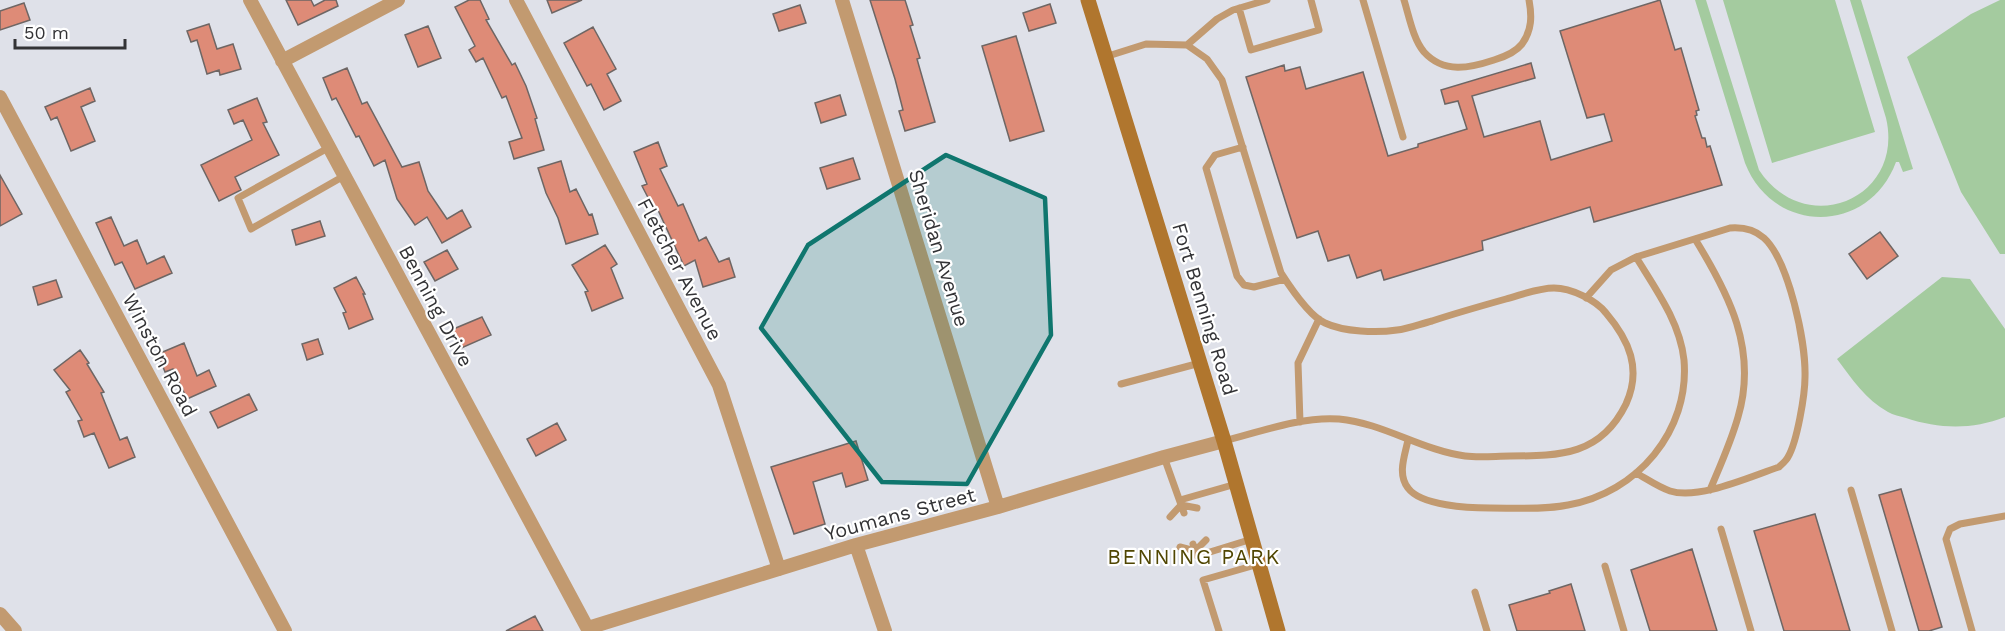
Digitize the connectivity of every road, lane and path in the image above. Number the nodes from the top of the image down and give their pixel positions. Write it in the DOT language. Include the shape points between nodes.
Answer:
graph roads {
  1 [pos="250,0"];
  2 [pos="398,0"];
  3 [pos="516,0"];
  4 [pos="842,0"];
  5 [pos="1088,0"];
  6 [pos="1267,0"];
  7 [pos="1311,0"];
  8 [pos="1364,0"];
  9 [pos="1404,0"];
  10 [pos="1529,0"];
  11 [pos="1239,8"];
  12 [pos="1187,45"];
  13 [pos="1105,57"];
  14 [pos="282,61"];
  15 [pos="0,97"];
  16 [pos="1403,137"];
  17 [pos="1243,147"];
  18 [pos="328,148"];
  19 [pos="344,176"];
  20 [pos="1695,239"];
  21 [pos="1636,257"];
  22 [pos="1285,279"];
  23 [pos="1586,298"];
  24 [pos="1319,319"];
  25 [pos="1200,363"];
  26 [pos="1121,384"];
  27 [pos="1300,422"];
  28 [pos="1408,440"];
  29 [pos="1224,441"];
  30 [pos="1164,457"];
  31 [pos="1636,473"];
  32 [pos="1236,484"];
  33 [pos="1710,490"];
  34 [pos="1851,490"];
  35 [pos="1181,506"];
  36 [pos="998,507"];
  37 [pos="1197,508"];
  38 [pos="2005,516"];
  39 [pos="1170,517"];
  40 [pos="1721,529"];
  41 [pos="1252,539"];
  42 [pos="1206,540"];
  43 [pos="856,545"];
  44 [pos="1194,547"];
  45 [pos="1180,548"];
  46 [pos="1259,564"];
  47 [pos="1605,566"];
  48 [pos="779,569"];
  49 [pos="1475,592"];
  50 [pos="0,614"];
  51 [pos="588,630"];
  52 [pos="15,631"];
  53 [pos="285,631"];
  54 [pos="885,631"];
  55 [pos="1219,631"];
  56 [pos="1278,631"];
  57 [pos="1487,631"];
  58 [pos="1624,631"];
  59 [pos="1751,631"];
  60 [pos="1892,631"];
  61 [pos="1972,631"];
  1 -- 14 [label="street, Benning Drive"];
  2 -- 14 [label="street"];
  3 -- 48 [label="street, Fletcher Avenue" via="719,385"];
  4 -- 36 [label="street, Sheridan Avenue"];
  5 -- 13 [label="street, Fort Benning Road"];
  6 -- 11 [label="lane"];
  7 -- 11 [label="lane" via="1319,30 1251,50"];
  8 -- 16 [label="lane"];
  9 -- 10 [label="lane" via="1423,51 1434,61 1460,68 1506,57 1520,47 1532,20"];
  11 -- 12 [label="lane" via="1217,19"];
  12 -- 13 [label="lane" via="1146,44"];
  12 -- 17 [label="lane" via="1207,59 1222,80"];
  13 -- 25 [label="street, Fort Benning Road"];
  14 -- 18 [label="street, Benning Drive"];
  15 -- 53 [label="street, Winston Road"];
  17 -- 22 [label="lane"];
  17 -- 22 [label="lane" via="1215,155 1206,168 1237,276 1244,285 1254,287"];
  18 -- 19 [label="street, Benning Drive"];
  18 -- 19 [label="lane" via="238,198 251,229"];
  19 -- 51 [label="street, Benning Drive"];
  20 -- 21 [label="lane"];
  20 -- 33 [label="lane" via="1727,295 1739,324 1745,359 1739,416"];
  20 -- 33 [label="lane" via="1743,227 1764,238 1783,272 1804,352 1801,410 1787,459 1779,467"];
  21 -- 23 [label="lane" via="1611,270"];
  21 -- 31 [label="lane" via="1677,331 1684,359 1683,396 1674,423 1655,455"];
  22 -- 24 [label="lane" via="1294,295"];
  23 -- 24 [label="lane" via="1555,288 1397,330 1351,330"];
  23 -- 28 [label="lane" via="1602,308 1621,331 1632,355 1633,377 1628,398 1618,419 1602,438 1550,456 1465,456"];
  24 -- 27 [label="lane" via="1298,363"];
  25 -- 26 [label="lane"];
  25 -- 29 [label="street, Fort Benning Road"];
  27 -- 28 [label="lane" via="1338,418 1373,425"];
  27 -- 29 [label="lane"];
  28 -- 31 [label="lane" via="1402,470 1408,489 1419,497 1471,507 1566,506 1596,498 1628,482"];
  29 -- 30 [label="street, Youmans Street"];
  29 -- 32 [label="street, Fort Benning Road"];
  30 -- 35 [label="lane"];
  30 -- 36 [label="street, Youmans Street"];
  31 -- 33 [label="lane" via="1676,492"];
  32 -- 35 [label="lane"];
  32 -- 41 [label="street, Fort Benning Road"];
  34 -- 60 [label="lane"];
  35 -- 37 [label="lane"];
  35 -- 39 [label="lane"];
  36 -- 43 [label="street, Youmans Street"];
  38 -- 61 [label="lane" via="1960,524 1950,529 1946,539"];
  40 -- 59 [label="lane"];
  41 -- 44 [label="lane" via="1197,556"];
  41 -- 46 [label="street, Fort Benning Road"];
  42 -- 44 [label="lane"];
  43 -- 48 [label="street, Youmans Street"];
  43 -- 54 [label="street"];
  44 -- 45 [label="lane"];
  46 -- 55 [label="lane" via="1203,580"];
  46 -- 56 [label="street, Fort Benning Road"];
  47 -- 58 [label="lane"];
  48 -- 51 [label="street, Youmans Street"];
  49 -- 57 [label="lane"];
  50 -- 52 [label="street"];
}
